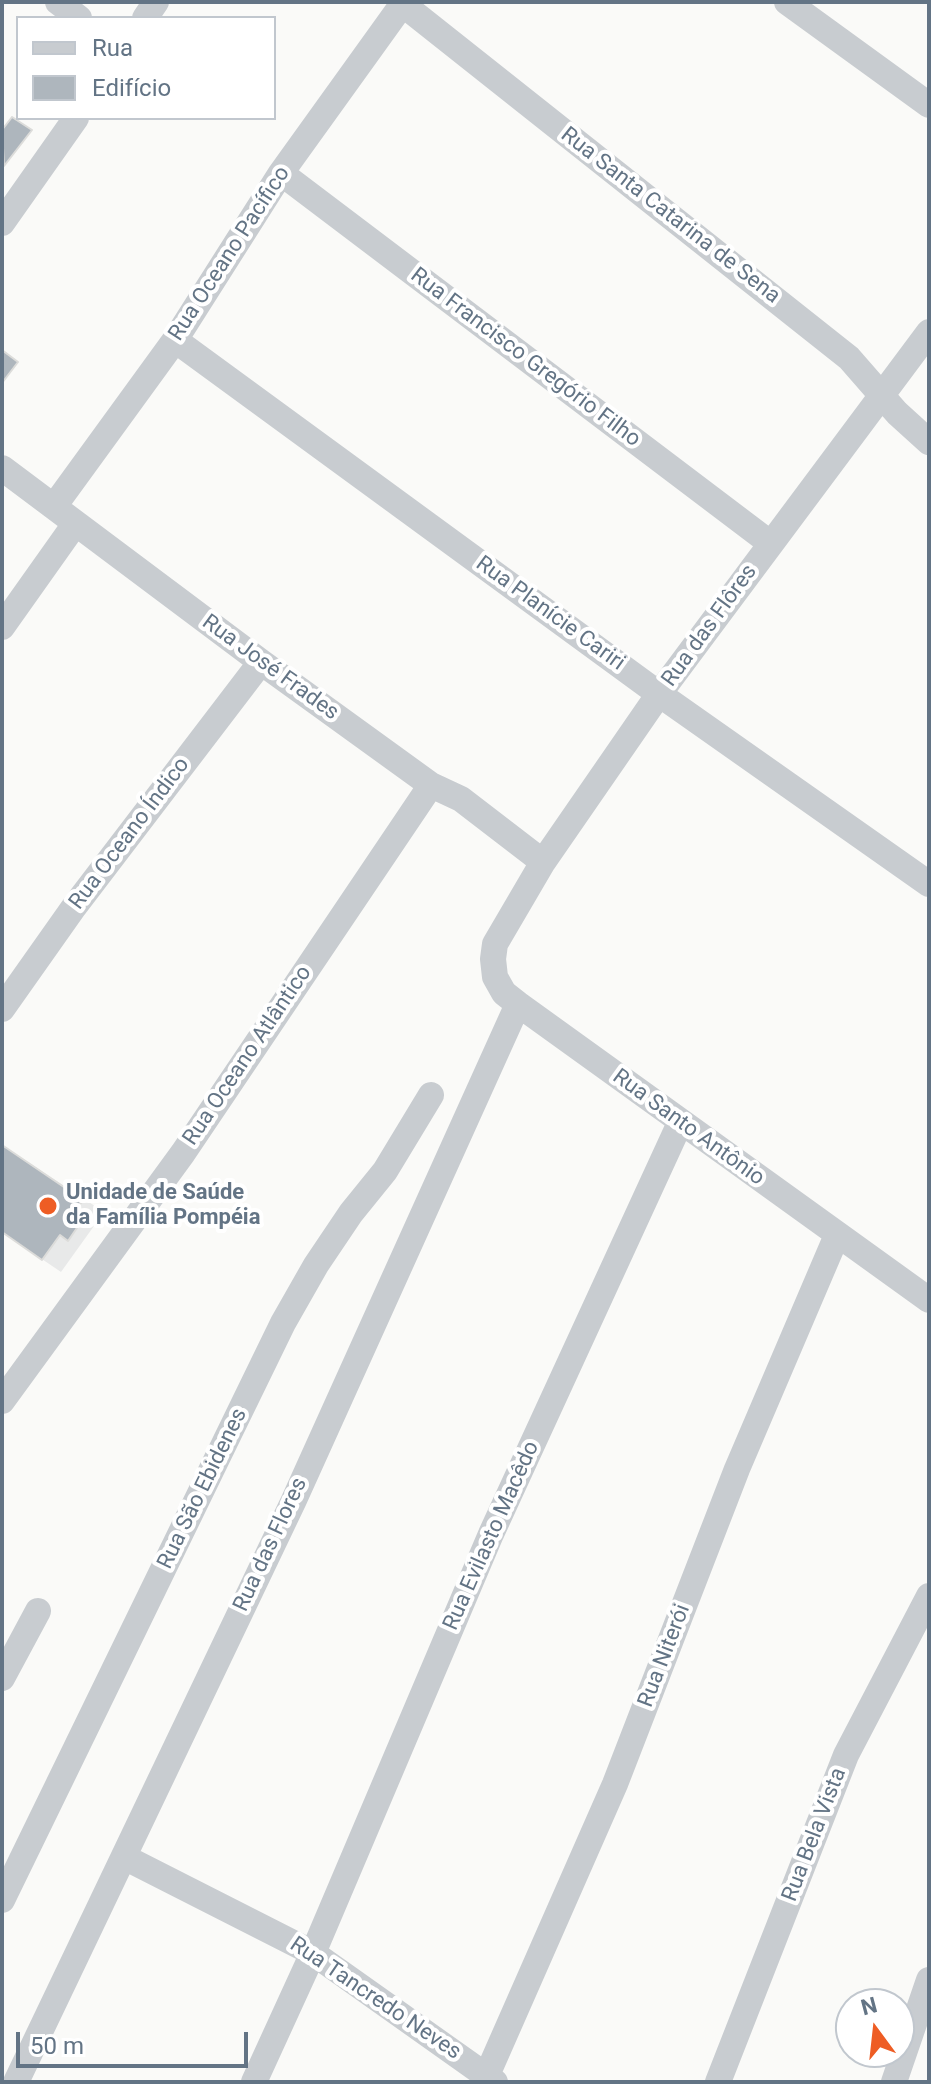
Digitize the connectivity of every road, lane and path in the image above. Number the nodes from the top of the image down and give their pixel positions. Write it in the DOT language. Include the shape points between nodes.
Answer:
graph roads {
  1 [pos="58,2"];
  2 [pos="787,2"];
  3 [pos="402,3"];
  4 [pos="76,16"];
  5 [pos="929,105"];
  6 [pos="75,120"];
  7 [pos="281,173"];
  8 [pos="5,214"];
  9 [pos="929,332"];
  10 [pos="175,340"];
  11 [pos="881,393"];
  12 [pos="929,442"];
  13 [pos="2,468"];
  14 [pos="55,505"];
  15 [pos="75,524"];
  16 [pos="770,543"];
  17 [pos="2,627"];
  18 [pos="261,662"];
  19 [pos="659,694"];
  20 [pos="431,785"];
  21 [pos="543,862"];
  22 [pos="929,884"];
  23 [pos="504,929"];
  24 [pos="518,1004"];
  25 [pos="2,1009"];
  26 [pos="431,1095"];
  27 [pos="680,1123"];
  28 [pos="837,1235"];
  29 [pos="929,1300"];
  30 [pos="2,1401"];
  31 [pos="928,1601"];
  32 [pos="38,1611"];
  33 [pos="2,1678"];
  34 [pos="124,1857"];
  35 [pos="2,1900"];
  36 [pos="313,1953"];
  37 [pos="929,1980"];
  38 [pos="491,2079"];
  39 [pos="16,2082"];
  40 [pos="254,2082"];
  41 [pos="718,2082"];
  42 [pos="894,2082"];
  1 -- 4 [label="street"];
  2 -- 5 [label="street"];
  3 -- 7 [label="street, Rua Oceano Pacífico"];
  3 -- 11 [label="street, Rua Santa Catarina de Sena" via="849,358"];
  6 -- 8 [label="street"];
  7 -- 10 [label="street, Rua Oceano Pacífico"];
  7 -- 16 [label="street, Rua Francisco Gregório Filho"];
  9 -- 11 [label="street, Rua das Flôres"];
  10 -- 14 [label="street, Rua Oceano Pacífico"];
  10 -- 19 [label="street, Rua Planície Cariri"];
  11 -- 12 [label="street, Rua Santa Catarina de Sena"];
  11 -- 16 [label="street, Rua das Flôres"];
  13 -- 14 [label="street, Rua José Frades"];
  14 -- 15 [label="street, Rua José Frades"];
  15 -- 17 [label="street"];
  15 -- 18 [label="street, Rua José Frades"];
  16 -- 19 [label="street, Rua das Flôres"];
  18 -- 20 [label="street, Rua José Frades"];
  18 -- 25 [label="street, Rua Oceano Índico"];
  19 -- 21 [label="street, Rua das Flôres"];
  19 -- 22 [label="street, Rua Planície Cariri"];
  20 -- 21 [label="street, Rua José Frades" via="461,799"];
  20 -- 30 [label="street, Rua Oceano Atlântico" via="183,1153"];
  21 -- 23 [label="street, Rua das Flôres"];
  23 -- 24 [label="street, Rua Santo Antônio" via="495,944 495,977"];
  24 -- 27 [label="street, Rua Santo Antônio"];
  24 -- 34 [label="street, Rua das Flores" via="294,1500"];
  26 -- 35 [label="street, Rua São Ebidenes" via="283,1323"];
  27 -- 28 [label="street, Rua Santo Antônio"];
  27 -- 36 [label="street, Rua Evilasto Macêdo" via="491,1534"];
  28 -- 29 [label="street, Rua Santo Antônio"];
  28 -- 38 [label="street, Rua Niterói"];
  31 -- 41 [label="street, Rua Bela Vista" via="846,1755"];
  32 -- 33 [label="street"];
  34 -- 36 [label="street, Rua Tancredo Neves"];
  34 -- 39 [label="street, Rua das Flores"];
  36 -- 38 [label="street, Rua Tancredo Neves"];
  36 -- 40 [label="street, Rua Evilasto Macêdo"];
  37 -- 42 [label="street"];
}
